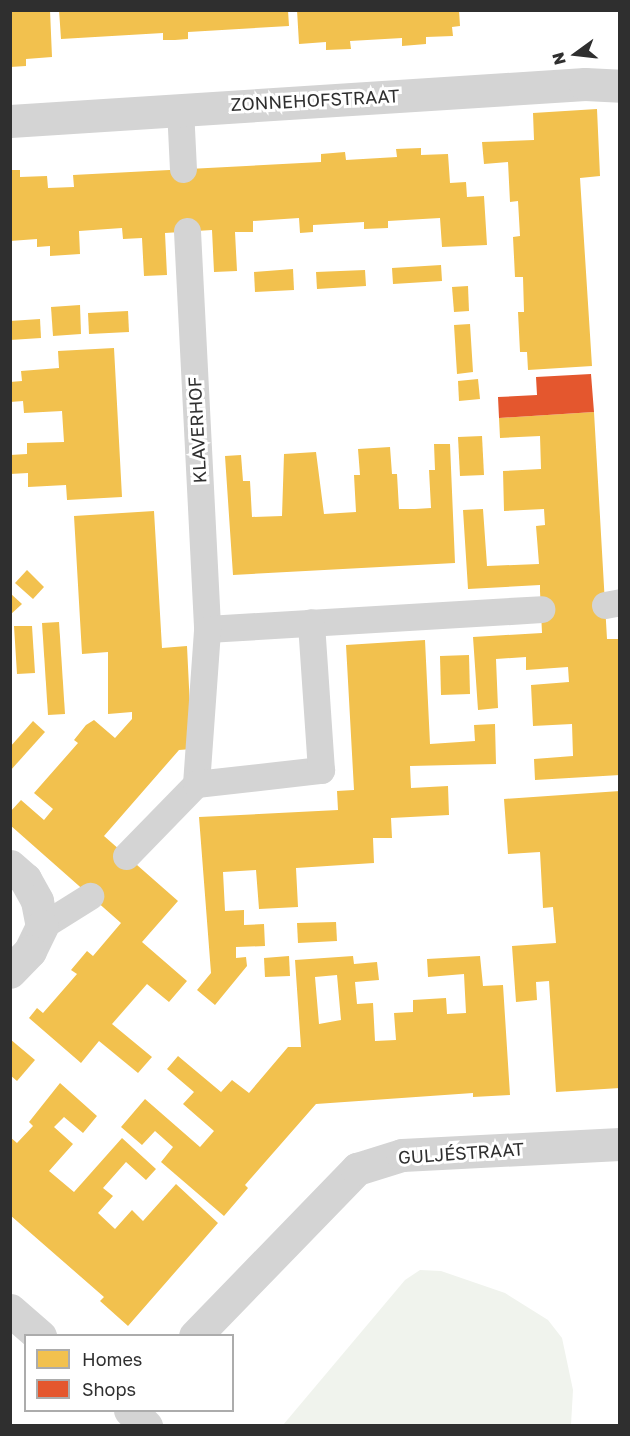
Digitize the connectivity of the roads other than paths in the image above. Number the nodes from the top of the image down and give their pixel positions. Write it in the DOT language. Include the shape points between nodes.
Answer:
graph roads {
  1 [pos="620,86"];
  2 [pos="180,108"];
  3 [pos="10,121"];
  4 [pos="183,169"];
  5 [pos="187,231"];
  6 [pos="541,609"];
  7 [pos="311,622"];
  8 [pos="207,628"];
  9 [pos="196,784"];
  10 [pos="126,856"];
  11 [pos="10,866"];
  12 [pos="90,896"];
  13 [pos="42,926"];
  14 [pos="10,972"];
  15 [pos="620,1144"];
  16 [pos="10,1311"];
  17 [pos="39,1334"];
  18 [pos="196,1334"];
  19 [pos="132,1412"];
  20 [pos="146,1425"];
  1 -- 2 [label="street, ZONNEHOFSTRAAT" via="585,84"];
  2 -- 3 [label="street, ZONNEHOFSTRAAT"];
  2 -- 4 [label="lane"];
  5 -- 8 [label="lane, KLAVERHOF"];
  6 -- 7 [label="lane"];
  7 -- 8 [label="lane"];
  7 -- 9 [label="lane" via="321,770"];
  8 -- 9 [label="lane, KLAVERHOF"];
  9 -- 10 [label="lane"];
  11 -- 13 [label="street" via="25,879 37,901"];
  12 -- 13 [label="lane"];
  13 -- 14 [label="street" via="30,951"];
  15 -- 18 [label="street, GULJÉSTRAAT" via="402,1155 357,1169"];
  16 -- 17 [label="street"];
  19 -- 20 [label="street"];
}
